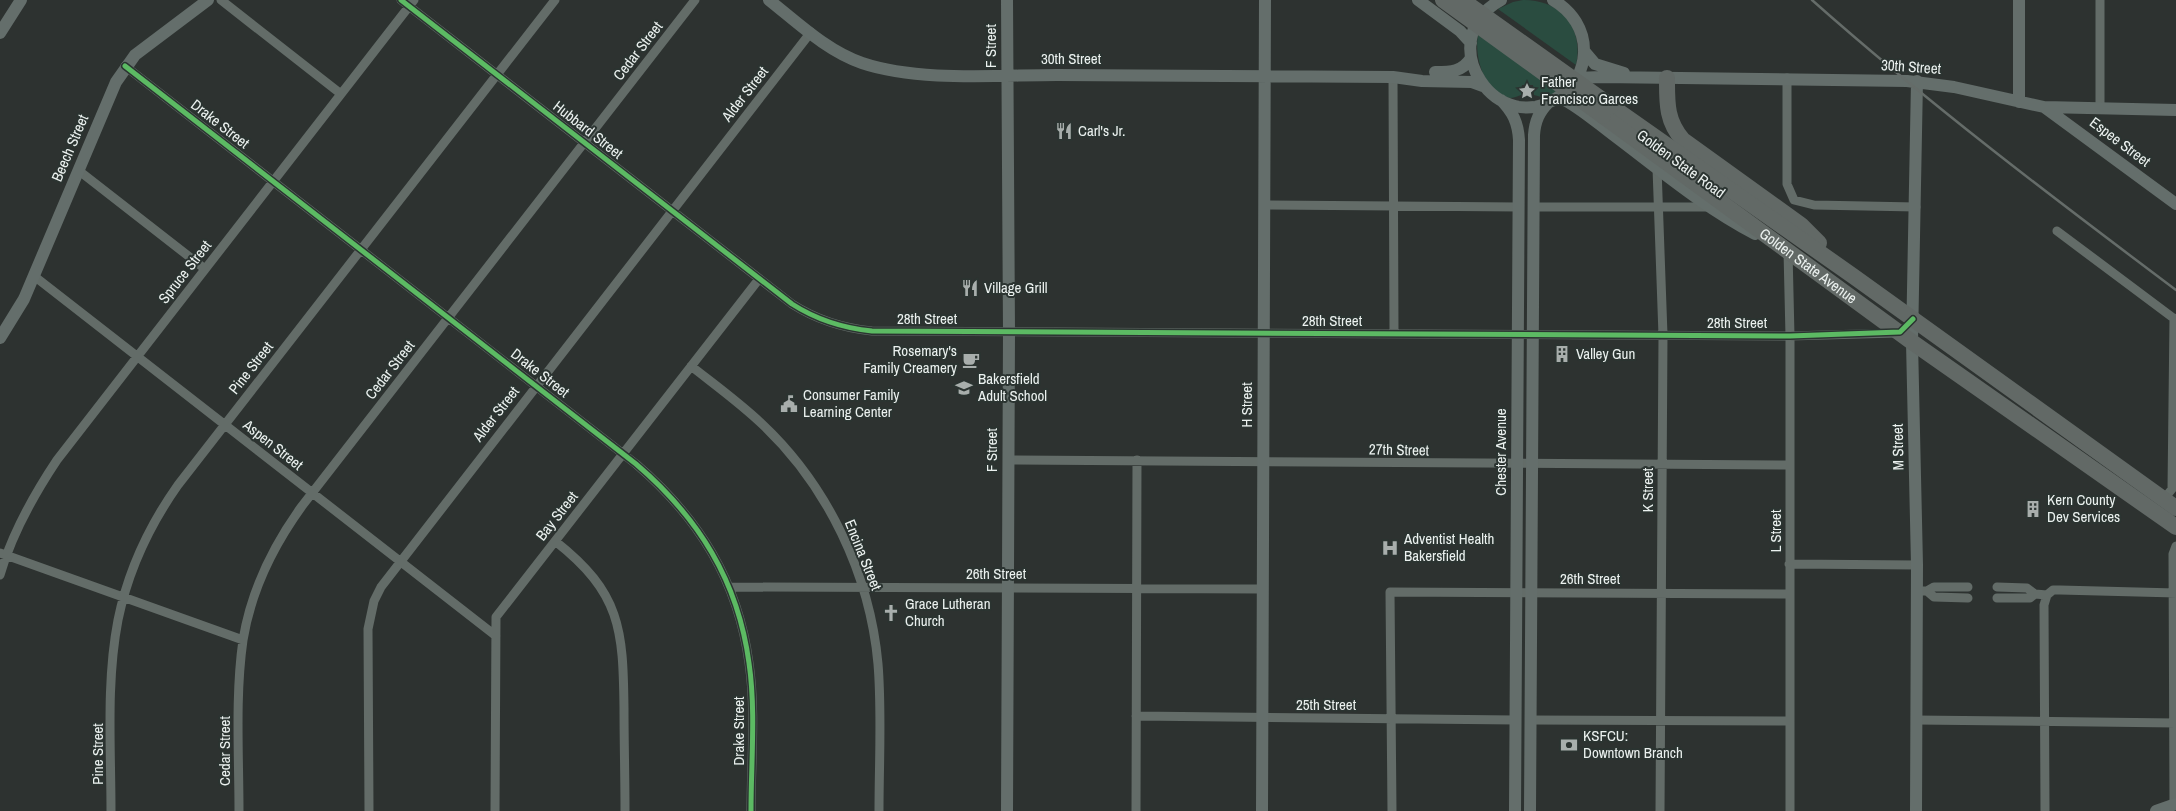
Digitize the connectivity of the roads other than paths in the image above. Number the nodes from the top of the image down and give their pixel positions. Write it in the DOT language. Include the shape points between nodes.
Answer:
graph roads {
  1 [pos="208,0"];
  2 [pos="221,0"];
  3 [pos="401,0"];
  4 [pos="555,0"];
  5 [pos="695,0"];
  6 [pos="769,0"];
  7 [pos="1008,0"];
  8 [pos="1265,0"];
  9 [pos="1418,0"];
  10 [pos="1443,0"];
  11 [pos="1462,0"];
  12 [pos="1497,0"];
  13 [pos="1553,0"];
  14 [pos="2019,0"];
  15 [pos="2100,0"];
  16 [pos="15,2"];
  17 [pos="412,3"];
  18 [pos="0,32"];
  19 [pos="811,32"];
  20 [pos="1471,43"];
  21 [pos="1584,51"];
  22 [pos="1471,58"];
  23 [pos="125,66"];
  24 [pos="497,74"];
  25 [pos="1008,75"];
  26 [pos="1265,76"];
  27 [pos="1393,77"];
  28 [pos="1577,78"];
  29 [pos="1641,78"];
  30 [pos="1667,78"];
  31 [pos="1787,78"];
  32 [pos="1917,81"];
  33 [pos="1483,86"];
  34 [pos="341,94"];
  35 [pos="1501,100"];
  36 [pos="1554,100"];
  37 [pos="2019,102"];
  38 [pos="2044,107"];
  39 [pos="2100,109"];
  40 [pos="2176,110"];
  41 [pos="1607,111"];
  42 [pos="584,142"];
  43 [pos="1657,168"];
  44 [pos="78,170"];
  45 [pos="273,181"];
  46 [pos="2176,204"];
  47 [pos="1264,205"];
  48 [pos="1394,206"];
  49 [pos="1534,206"];
  50 [pos="1519,207"];
  51 [pos="1659,207"];
  52 [pos="1712,207"];
  53 [pos="1916,207"];
  54 [pos="672,211"];
  55 [pos="2057,231"];
  56 [pos="361,250"];
  57 [pos="1788,251"];
  58 [pos="205,269"];
  59 [pos="34,276"];
  60 [pos="1853,276"];
  61 [pos="760,279"];
  62 [pos="448,318"];
  63 [pos="1913,319"];
  64 [pos="2175,319"];
  65 [pos="1009,332"];
  66 [pos="1264,333"];
  67 [pos="1394,334"];
  68 [pos="1534,334"];
  69 [pos="1518,335"];
  70 [pos="1663,335"];
  71 [pos="1790,336"];
  72 [pos="1906,337"];
  73 [pos="0,338"];
  74 [pos="137,356"];
  75 [pos="691,366"];
  76 [pos="536,386"];
  77 [pos="224,424"];
  78 [pos="2050,439"];
  79 [pos="623,454"];
  80 [pos="1009,460"];
  81 [pos="1137,460"];
  82 [pos="1263,461"];
  83 [pos="1517,464"];
  84 [pos="1533,464"];
  85 [pos="1662,464"];
  86 [pos="1790,465"];
  87 [pos="312,492"];
  88 [pos="2170,504"];
  89 [pos="2176,527"];
  90 [pos="555,541"];
  91 [pos="2176,546"];
  92 [pos="3,554"];
  93 [pos="400,561"];
  94 [pos="1789,564"];
  95 [pos="1917,565"];
  96 [pos="0,575"];
  97 [pos="730,587"];
  98 [pos="1968,587"];
  99 [pos="863,588"];
  100 [pos="1008,588"];
  101 [pos="1137,588"];
  102 [pos="1997,588"];
  103 [pos="1263,589"];
  104 [pos="1922,591"];
  105 [pos="1516,592"];
  106 [pos="1532,592"];
  107 [pos="1661,593"];
  108 [pos="2174,593"];
  109 [pos="1789,594"];
  110 [pos="2035,594"];
  111 [pos="2047,595"];
  112 [pos="124,597"];
  113 [pos="1968,598"];
  114 [pos="1997,598"];
  115 [pos="496,636"];
  116 [pos="243,640"];
  117 [pos="1136,716"];
  118 [pos="1391,718"];
  119 [pos="1262,719"];
  120 [pos="1516,720"];
  121 [pos="1531,720"];
  122 [pos="1916,720"];
  123 [pos="1661,721"];
  124 [pos="1790,722"];
  125 [pos="2044,723"];
  126 [pos="2175,723"];
  127 [pos="1531,771"];
  128 [pos="2175,805"];
  129 [pos="111,811"];
  130 [pos="239,811"];
  131 [pos="369,811"];
  132 [pos="495,811"];
  133 [pos="625,811"];
  134 [pos="751,811"];
  135 [pos="879,811"];
  136 [pos="1007,811"];
  137 [pos="1136,811"];
  138 [pos="1262,811"];
  139 [pos="1392,811"];
  140 [pos="1515,811"];
  141 [pos="1530,811"];
  142 [pos="1660,811"];
  143 [pos="1790,811"];
  144 [pos="1916,811"];
  145 [pos="2045,811"];
  146 [pos="2156,811"];
  1 -- 23 [label="street, Beech Street"];
  2 -- 34 [label="street"];
  3 -- 17 [label="street, Hubbard Street"];
  4 -- 24 [label="street, Pine Street"];
  5 -- 42 [label="street, Cedar Street"];
  6 -- 19 [label="street, 30th Street"];
  7 -- 25 [label="street, F Street"];
  8 -- 26 [label="street, H Street"];
  9 -- 20 [label="street"];
  10 -- 41 [label="highway, Golden State Avenue, bridge"];
  11 -- 41 [label="highway, Golden State Avenue, bridge"];
  12 -- 20 [label="street" via="1475,28"];
  13 -- 21 [label="street" via="1575,19"];
  14 -- 37 [label="street"];
  15 -- 39 [label="street"];
  16 -- 18 [label="street"];
  17 -- 24 [label="street, Hubbard Street"];
  17 -- 34 [label="street, Spruce Street"];
  19 -- 25 [label="street, 30th Street" via="845,55 882,68 920,74"];
  19 -- 54 [label="street, Alder Street"];
  20 -- 22 [label="street"];
  21 -- 28 [label="street"];
  21 -- 29 [label="street, 30th Street" via="1596,64"];
  22 -- 27 [label="street, 30th Street" via="1457,71"];
  22 -- 33 [label="street"];
  23 -- 44 [label="street, Beech Street"];
  23 -- 45 [label="street, Drake Street"];
  24 -- 42 [label="street, Hubbard Street"];
  24 -- 56 [label="street, Pine Street"];
  25 -- 26 [label="street, 30th Street"];
  25 -- 65 [label="street, F Street"];
  26 -- 27 [label="street, 30th Street"];
  26 -- 47 [label="street, H Street"];
  27 -- 33 [label="street, 30th Street" via="1472,82"];
  27 -- 48 [label="street"];
  28 -- 29 [label="street, 30th Street"];
  28 -- 36 [label="street, Chester Avenue"];
  29 -- 30 [label="street, 30th Street"];
  30 -- 31 [label="street, 30th Street"];
  30 -- 60 [label="highway" via="1668,114 1684,140 1801,225"];
  31 -- 32 [label="street, 30th Street"];
  31 -- 53 [label="street" via="1787,184 1794,200 1814,205"];
  32 -- 37 [label="street, 30th Street"];
  32 -- 53 [label="street, M Street"];
  33 -- 35 [label="street"];
  34 -- 45 [label="street, Spruce Street"];
  35 -- 36 [label="street" via="1530,107"];
  35 -- 50 [label="street, Chester Avenue" via="1510,109 1519,128"];
  36 -- 43 [label="street, Golden State Road" via="1581,109"];
  36 -- 49 [label="street, Chester Avenue" via="1539,113 1535,125"];
  37 -- 38 [label="street, 30th Street"];
  38 -- 39 [label="street, 30th Street"];
  38 -- 46 [label="street, Espee Street"];
  39 -- 40 [label="street, 30th Street"];
  41 -- 57 [label="highway, Golden State Avenue"];
  41 -- 60 [label="highway, Golden State Avenue"];
  42 -- 54 [label="street, Hubbard Street"];
  42 -- 62 [label="street, Cedar Street"];
  43 -- 51 [label="street, K Street"];
  43 -- 52 [label="street, Golden State Road"];
  44 -- 58 [label="street"];
  44 -- 59 [label="street, Beech Street"];
  45 -- 56 [label="street, Drake Street"];
  45 -- 58 [label="street, Spruce Street"];
  47 -- 48 [label="street"];
  47 -- 66 [label="street, H Street"];
  48 -- 50 [label="street"];
  48 -- 67 [label="street"];
  49 -- 51 [label="street"];
  49 -- 68 [label="street, Chester Avenue"];
  50 -- 69 [label="street, Chester Avenue"];
  51 -- 52 [label="street"];
  51 -- 70 [label="street, K Street"];
  52 -- 57 [label="street, Golden State Road" via="1734,223"];
  53 -- 63 [label="street, M Street"];
  54 -- 61 [label="street, Hubbard Street"];
  54 -- 76 [label="street, Alder Street"];
  55 -- 64 [label="street"];
  56 -- 62 [label="street, Drake Street"];
  56 -- 77 [label="street, Pine Street"];
  57 -- 71 [label="street, L Street"];
  57 -- 72 [label="highway, Golden State Avenue"];
  58 -- 74 [label="street, Spruce Street"];
  59 -- 73 [label="street, Beech Street" via="19,309"];
  59 -- 74 [label="street, Aspen Street"];
  60 -- 63 [label="highway, Golden State Avenue"];
  61 -- 65 [label="street, 28th Street" via="805,312 852,330"];
  61 -- 75 [label="street, Bay Street"];
  62 -- 76 [label="street, Drake Street"];
  62 -- 87 [label="street, Cedar Street"];
  63 -- 72 [label="street, M Street"];
  63 -- 88 [label="highway, Golden State Avenue"];
  64 -- 88 [label="street"];
  65 -- 66 [label="street, 28th Street"];
  65 -- 80 [label="street, F Street"];
  66 -- 67 [label="street, 28th Street"];
  66 -- 82 [label="street, H Street"];
  67 -- 69 [label="street, 28th Street"];
  68 -- 69 [label="street, 28th Street"];
  68 -- 70 [label="street, 28th Street"];
  68 -- 84 [label="street, Chester Avenue"];
  69 -- 83 [label="street, Chester Avenue"];
  70 -- 71 [label="street, 28th Street"];
  70 -- 85 [label="street, K Street"];
  71 -- 72 [label="street, 28th Street"];
  71 -- 86 [label="street, L Street"];
  72 -- 78 [label="highway, Golden State Avenue"];
  72 -- 95 [label="street, M Street"];
  74 -- 77 [label="street, Aspen Street"];
  74 -- 92 [label="street, Spruce Street" via="42,482"];
  75 -- 79 [label="street, Bay Street"];
  75 -- 99 [label="street, Encina Street" via="762,424 798,464 841,532"];
  76 -- 79 [label="street, Drake Street"];
  76 -- 93 [label="street, Alder Street"];
  77 -- 87 [label="street, Aspen Street"];
  77 -- 112 [label="street, Pine Street" via="156,518 139,552"];
  78 -- 88 [label="highway" via="2072,446 2141,494"];
  78 -- 89 [label="highway, Golden State Avenue"];
  79 -- 90 [label="street, Bay Street"];
  79 -- 97 [label="street, Drake Street" via="657,482 685,512 709,546"];
  80 -- 81 [label="street, 27th Street"];
  80 -- 100 [label="street, F Street"];
  81 -- 82 [label="street, 27th Street"];
  81 -- 101 [label="street"];
  82 -- 83 [label="street, 27th Street"];
  82 -- 103 [label="street, H Street"];
  83 -- 84 [label="street, 27th Street"];
  83 -- 105 [label="street, Chester Avenue"];
  84 -- 85 [label="street, 27th Street"];
  84 -- 106 [label="street, Chester Avenue"];
  85 -- 86 [label="street, 27th Street"];
  85 -- 107 [label="street, K Street"];
  86 -- 94 [label="street, L Street"];
  87 -- 93 [label="street, Aspen Street"];
  87 -- 116 [label="street, Cedar Street" via="288,525 263,570"];
  90 -- 115 [label="street, Bay Street" via="496,617"];
  90 -- 133 [label="street" via="584,565 595,579 610,605 621,638 624,655"];
  91 -- 108 [label="street" via="2172,554"];
  92 -- 96 [label="street, Spruce Street"];
  92 -- 112 [label="street"];
  93 -- 115 [label="street, Aspen Street"];
  93 -- 131 [label="street, Alder Street" via="374,601 368,629"];
  94 -- 95 [label="street"];
  94 -- 109 [label="street, L Street"];
  95 -- 104 [label="street, M Street"];
  97 -- 99 [label="street, 26th Street"];
  97 -- 134 [label="street, Drake Street" via="750,665"];
  98 -- 104 [label="street" via="1934,587"];
  99 -- 100 [label="street, 26th Street"];
  99 -- 135 [label="street, Encina Street" via="878,662"];
  100 -- 101 [label="street, 26th Street"];
  100 -- 136 [label="street, F Street"];
  101 -- 103 [label="street, 26th Street"];
  101 -- 117 [label="street"];
  102 -- 110 [label="street" via="2027,588"];
  103 -- 119 [label="street, H Street"];
  104 -- 113 [label="street" via="1934,597"];
  104 -- 122 [label="street, M Street"];
  105 -- 106 [label="street, 26th Street"];
  105 -- 118 [label="street, 26th Street" via="1390,592"];
  105 -- 120 [label="street, Chester Avenue"];
  106 -- 107 [label="street, 26th Street"];
  106 -- 121 [label="street, Chester Avenue"];
  107 -- 109 [label="street, 26th Street"];
  107 -- 123 [label="street, K Street"];
  108 -- 111 [label="street" via="2053,590"];
  108 -- 126 [label="street"];
  109 -- 124 [label="street, L Street"];
  110 -- 111 [label="street"];
  110 -- 114 [label="street" via="2030,598"];
  111 -- 125 [label="street" via="2044,605"];
  112 -- 116 [label="street"];
  112 -- 129 [label="street, Pine Street" via="112,674"];
  115 -- 132 [label="street, Bay Street"];
  116 -- 130 [label="street, Cedar Street"];
  117 -- 119 [label="street, 25th Street"];
  117 -- 137 [label="street"];
  118 -- 119 [label="street, 25th Street"];
  118 -- 120 [label="street, 25th Street"];
  118 -- 139 [label="street"];
  119 -- 138 [label="street, H Street"];
  120 -- 127 [label="street" via="1524,763"];
  120 -- 140 [label="street, Chester Avenue"];
  121 -- 123 [label="street"];
  121 -- 127 [label="street, Chester Avenue"];
  122 -- 125 [label="street"];
  122 -- 144 [label="street, M Street"];
  123 -- 124 [label="street"];
  123 -- 142 [label="street, K Street"];
  124 -- 143 [label="street, L Street"];
  125 -- 126 [label="street"];
  125 -- 145 [label="street"];
  126 -- 128 [label="street"];
  127 -- 141 [label="street, Chester Avenue"];
  128 -- 146 [label="street"];
}
